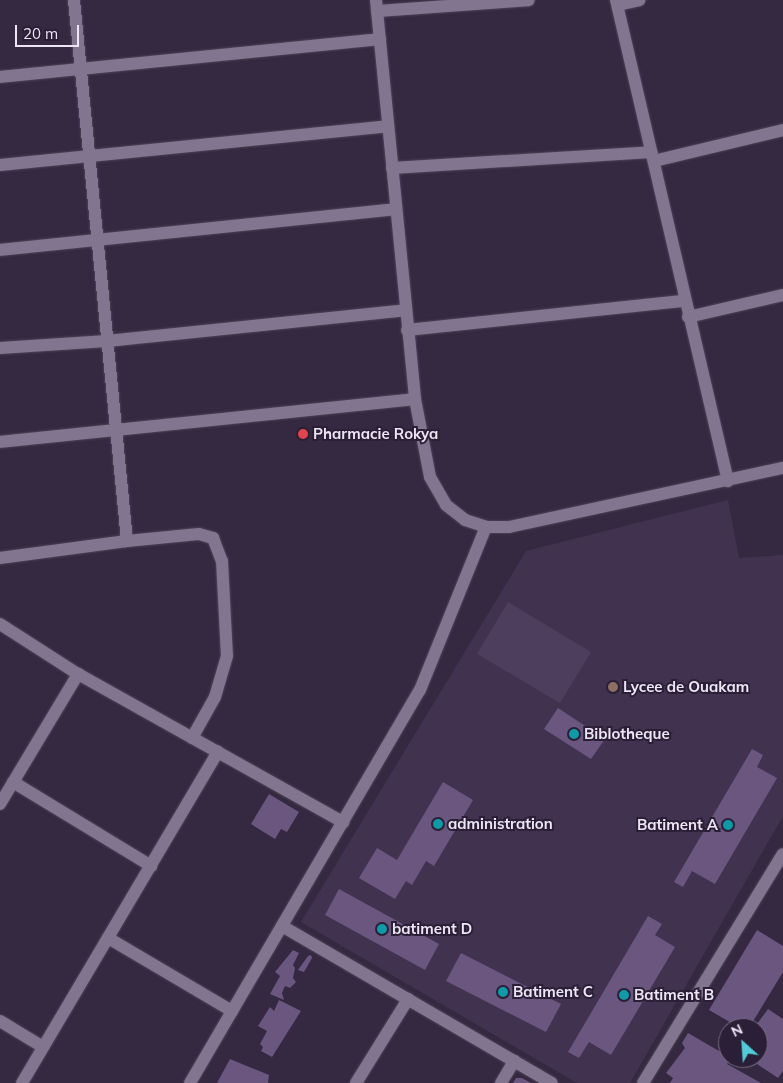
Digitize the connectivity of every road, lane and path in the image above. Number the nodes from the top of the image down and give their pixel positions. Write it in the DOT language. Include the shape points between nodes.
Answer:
graph roads {
  1 [pos="74,0"];
  2 [pos="529,0"];
  3 [pos="638,0"];
  4 [pos="617,2"];
  5 [pos="377,5"];
  6 [pos="380,39"];
  7 [pos="80,68"];
  8 [pos="0,77"];
  9 [pos="388,126"];
  10 [pos="783,130"];
  11 [pos="89,156"];
  12 [pos="653,156"];
  13 [pos="0,165"];
  14 [pos="392,168"];
  15 [pos="396,209"];
  16 [pos="97,240"];
  17 [pos="0,250"];
  18 [pos="783,295"];
  19 [pos="684,301"];
  20 [pos="405,310"];
  21 [pos="688,317"];
  22 [pos="407,330"];
  23 [pos="108,341"];
  24 [pos="0,348"];
  25 [pos="414,399"];
  26 [pos="116,430"];
  27 [pos="0,442"];
  28 [pos="783,468"];
  29 [pos="728,481"];
  30 [pos="486,527"];
  31 [pos="127,541"];
  32 [pos="0,558"];
  33 [pos="0,624"];
  34 [pos="78,674"];
  35 [pos="192,738"];
  36 [pos="218,752"];
  37 [pos="14,782"];
  38 [pos="0,804"];
  39 [pos="343,822"];
  40 [pos="783,854"];
  41 [pos="150,866"];
  42 [pos="282,926"];
  43 [pos="108,938"];
  44 [pos="408,999"];
  45 [pos="232,1011"];
  46 [pos="0,1021"];
  47 [pos="43,1047"];
  48 [pos="514,1061"];
  49 [pos="22,1083"];
  50 [pos="190,1083"];
  51 [pos="356,1083"];
  52 [pos="501,1083"];
  53 [pos="552,1083"];
  54 [pos="643,1083"];
  1 -- 7 [label="street"];
  2 -- 5 [label="street"];
  3 -- 4 [label="street"];
  4 -- 12 [label="street"];
  5 -- 6 [label="street"];
  6 -- 7 [label="street"];
  6 -- 9 [label="street"];
  7 -- 8 [label="street"];
  7 -- 11 [label="street"];
  9 -- 11 [label="street"];
  9 -- 14 [label="street"];
  10 -- 12 [label="street"];
  11 -- 13 [label="street"];
  11 -- 16 [label="street"];
  12 -- 14 [label="street"];
  12 -- 19 [label="street"];
  14 -- 15 [label="street"];
  15 -- 16 [label="street"];
  15 -- 20 [label="street"];
  16 -- 17 [label="street"];
  16 -- 23 [label="street"];
  18 -- 21 [label="street"];
  19 -- 21 [label="street"];
  19 -- 22 [label="street"];
  20 -- 22 [label="street"];
  20 -- 23 [label="street"];
  21 -- 29 [label="street"];
  22 -- 25 [label="street"];
  23 -- 24 [label="street"];
  23 -- 26 [label="street"];
  25 -- 26 [label="street"];
  25 -- 30 [label="street" via="430,477 446,505 465,520"];
  26 -- 27 [label="street"];
  26 -- 31 [label="street"];
  28 -- 29 [label="street"];
  29 -- 30 [label="street" via="509,527"];
  30 -- 39 [label="street" via="420,690"];
  31 -- 32 [label="street"];
  31 -- 35 [label="street" via="200,534 213,538 222,561 227,656 215,697"];
  33 -- 34 [label="street"];
  34 -- 35 [label="street"];
  34 -- 37 [label="street"];
  35 -- 36 [label="street"];
  36 -- 39 [label="street"];
  36 -- 41 [label="street"];
  37 -- 38 [label="street"];
  37 -- 41 [label="street"];
  39 -- 42 [label="street"];
  40 -- 54 [label="street"];
  41 -- 43 [label="street"];
  42 -- 44 [label="street"];
  42 -- 45 [label="street"];
  43 -- 45 [label="street"];
  43 -- 47 [label="street"];
  44 -- 48 [label="street"];
  44 -- 51 [label="street"];
  45 -- 50 [label="street"];
  46 -- 47 [label="street"];
  47 -- 49 [label="street"];
  48 -- 52 [label="street"];
  48 -- 53 [label="street"];
}
